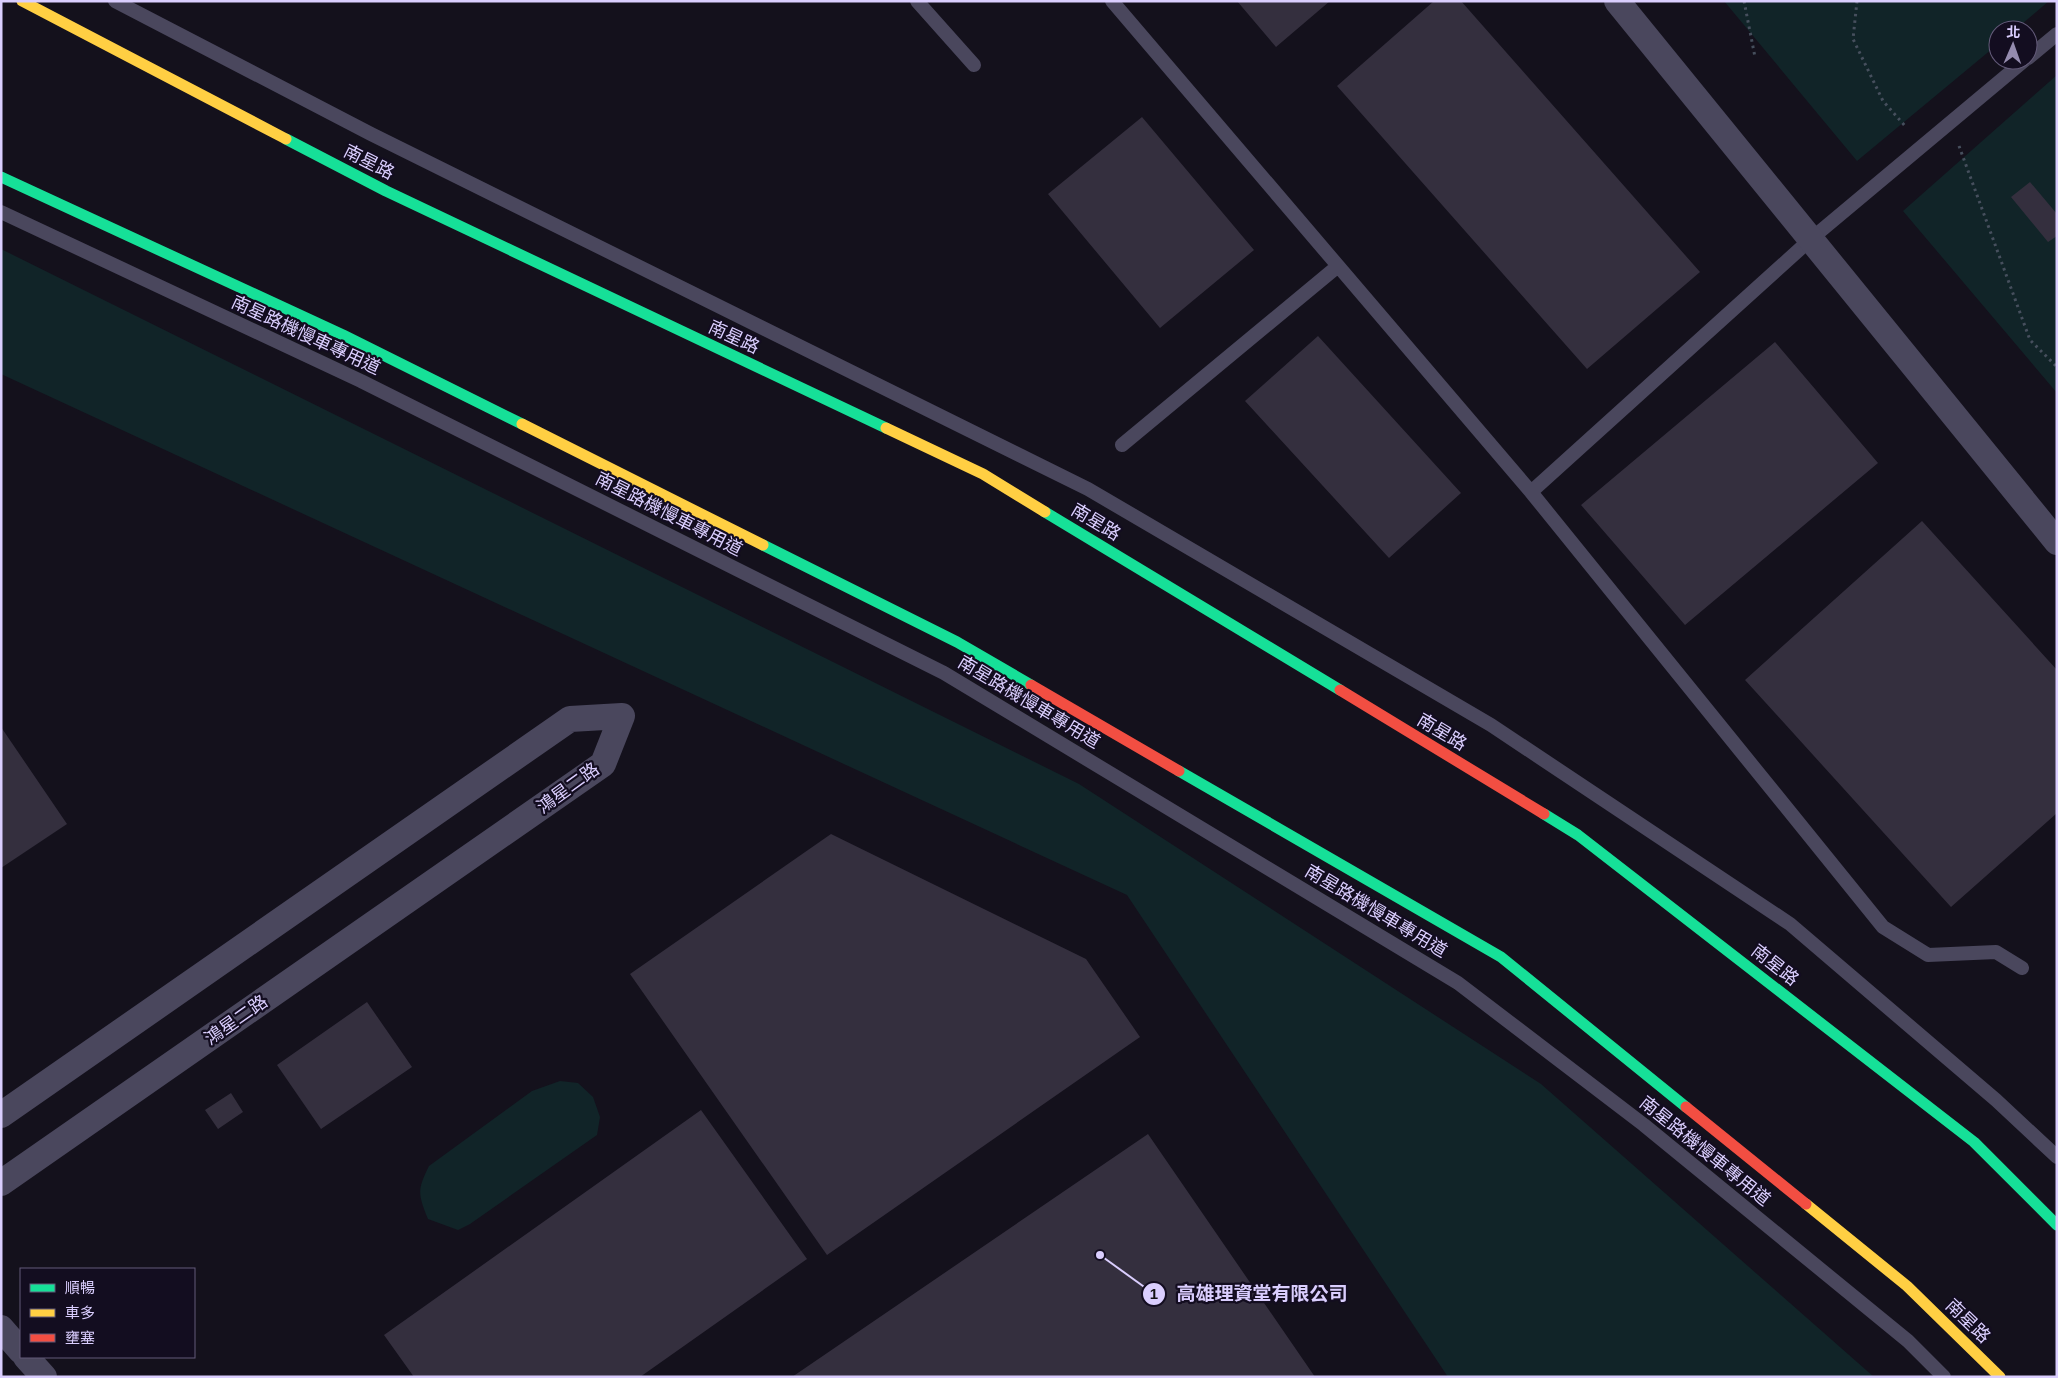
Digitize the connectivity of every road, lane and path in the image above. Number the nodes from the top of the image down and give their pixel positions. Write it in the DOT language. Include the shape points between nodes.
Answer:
graph roads {
  1 [pos="22,1"];
  2 [pos="115,1"];
  3 [pos="917,1"];
  4 [pos="1112,1"];
  5 [pos="1617,1"];
  6 [pos="1744,1"];
  7 [pos="1857,1"];
  8 [pos="2057,34"];
  9 [pos="2038,50"];
  10 [pos="1755,57"];
  11 [pos="974,65"];
  12 [pos="2014,70"];
  13 [pos="1908,130"];
  14 [pos="1957,141"];
  15 [pos="1,177"];
  16 [pos="1,212"];
  17 [pos="1811,239"];
  18 [pos="1338,266"];
  19 [pos="2057,367"];
  20 [pos="1122,445"];
  21 [pos="1531,492"];
  22 [pos="2057,542"];
  23 [pos="2022,968"];
  24 [pos="1,1115"];
  25 [pos="2057,1157"];
  26 [pos="1,1183"];
  27 [pos="2057,1225"];
  28 [pos="1,1328"];
  29 [pos="20,1350"];
  30 [pos="27,1358"];
  31 [pos="44,1377"];
  32 [pos="1944,1377"];
  33 [pos="2000,1377"];
  1 -- 27 [label="street, 南星路" via="386,191 983,474 1578,835 1974,1142"];
  2 -- 25 [label="lane" via="371,134 1088,490 1491,725 1790,924 1996,1100"];
  3 -- 11 [label="lane"];
  4 -- 18 [label="lane"];
  5 -- 17 [label="street"];
  6 -- 10 [label="path"];
  7 -- 13 [label="path" via="1853,39 1883,101"];
  8 -- 9 [label="lane"];
  12 -- 17 [label="lane"];
  14 -- 19 [label="path" via="2030,340"];
  15 -- 33 [label="street, 南星路" via="343,335 957,642 1501,958 1907,1286"];
  16 -- 32 [label="lane, 南星路機慢車專用道" via="361,381 952,678 1458,983 1644,1125 1908,1341"];
  17 -- 21 [label="lane"];
  17 -- 22 [label="street"];
  18 -- 20 [label="lane"];
  18 -- 21 [label="lane"];
  21 -- 23 [label="lane" via="1883,927 1928,955 1996,952"];
  24 -- 26 [label="street, 鴻星二路" via="570,719 622,716 603,764"];
  28 -- 29 [label="street"];
  30 -- 31 [label="street"];
}
